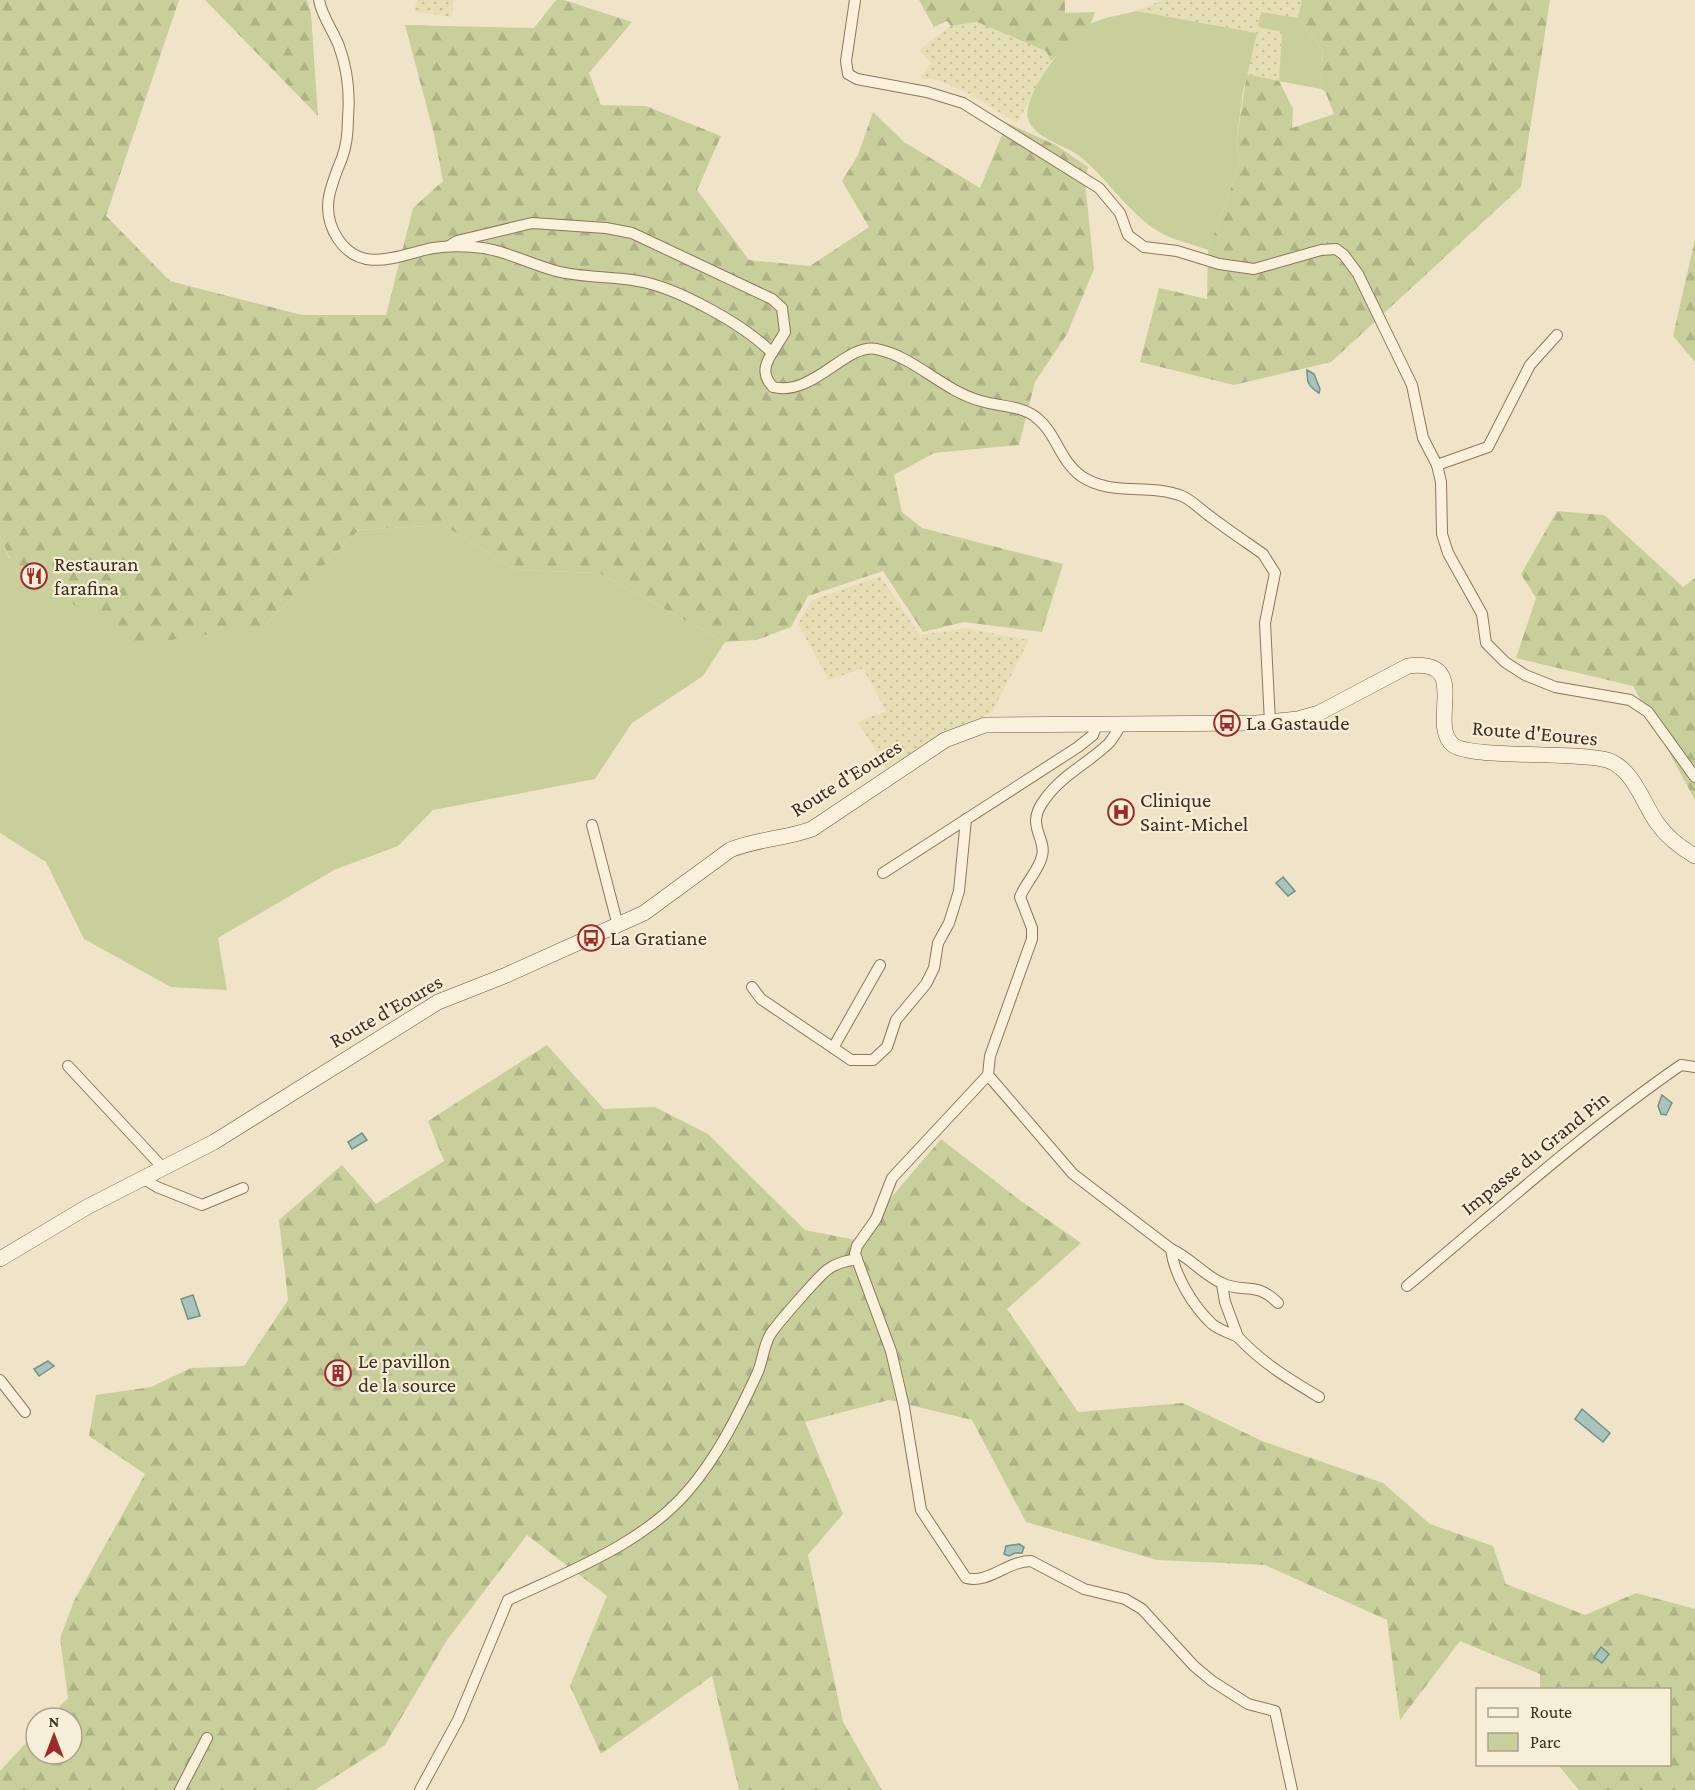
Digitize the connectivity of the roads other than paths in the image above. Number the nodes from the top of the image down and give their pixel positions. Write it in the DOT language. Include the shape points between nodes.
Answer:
graph roads {
  1 [pos="319,0"];
  2 [pos="855,0"];
  3 [pos="447,248"];
  4 [pos="1557,335"];
  5 [pos="772,353"];
  6 [pos="1437,465"];
  7 [pos="1270,722"];
  8 [pos="1079,724"];
  9 [pos="1097,724"];
  10 [pos="1120,725"];
  11 [pos="1078,747"];
  12 [pos="1695,777"];
  13 [pos="966,819"];
  14 [pos="592,825"];
  15 [pos="1695,856"];
  16 [pos="884,873"];
  17 [pos="618,927"];
  18 [pos="880,965"];
  19 [pos="752,987"];
  20 [pos="833,1048"];
  21 [pos="68,1066"];
  22 [pos="1695,1067"];
  23 [pos="988,1075"];
  24 [pos="164,1169"];
  25 [pos="144,1179"];
  26 [pos="243,1188"];
  27 [pos="1171,1249"];
  28 [pos="0,1259"];
  29 [pos="857,1259"];
  30 [pos="1222,1284"];
  31 [pos="1407,1286"];
  32 [pos="1278,1303"];
  33 [pos="1238,1337"];
  34 [pos="0,1380"];
  35 [pos="1320,1397"];
  36 [pos="25,1412"];
  37 [pos="207,1737"];
  38 [pos="180,1790"];
  39 [pos="420,1790"];
  40 [pos="1292,1790"];
  1 -- 3 [label="street" via="339,46 348,81 346,144 327,198 329,219 338,239 361,259 377,262 436,247"];
  2 -- 6 [label="street" via="846,61 848,74 963,103 1099,188 1120,213 1128,235 1136,243 1254,269 1320,250 1336,249 1344,255 1398,352 1412,385 1423,438"];
  3 -- 5 [label="street" via="475,247 560,272 653,284 748,330"];
  3 -- 5 [label="street" via="457,241 532,223 632,233 777,303 782,308 785,332"];
  4 -- 6 [label="street" via="1530,364 1488,447"];
  5 -- 7 [label="street" via="765,379 773,387 783,389 795,388 868,349 888,353 962,393 1037,417 1080,475 1115,489 1184,496 1263,554 1275,573 1265,623"];
  6 -- 12 [label="street" via="1442,534 1448,553 1482,614 1486,643 1525,675 1555,687 1630,700 1648,712"];
  7 -- 10 [label="street, Route d'Eoures"];
  7 -- 15 [label="street, Route d'Eoures" via="1319,713 1408,666 1429,666 1445,682 1444,726 1446,737 1454,746 1480,752 1610,761 1634,784 1669,837"];
  8 -- 9 [label="street, Route d'Eoures"];
  8 -- 11 [label="street"];
  8 -- 17 [label="street, Route d'Eoures" via="1009,723 965,731 945,740 812,829 730,850 644,913"];
  9 -- 10 [label="street, Route d'Eoures"];
  9 -- 11 [label="street" via="1093,735"];
  10 -- 23 [label="street" via="1109,744 1067,774 1044,800 1036,818 1043,851 1020,897 1032,928 1032,939 990,1056"];
  11 -- 13 [label="street"];
  13 -- 16 [label="street"];
  13 -- 20 [label="street" via="959,891 926,984 896,1020 887,1047 873,1060 851,1060"];
  14 -- 17 [label="street"];
  17 -- 24 [label="street, Route d'Eoures" via="438,1002"];
  18 -- 20 [label="street"];
  19 -- 20 [label="street" via="761,999"];
  21 -- 24 [label="street"];
  22 -- 31 [label="street, Impasse du Grand Pin" via="1682,1065 1624,1105"];
  23 -- 27 [label="street" via="1072,1174"];
  23 -- 29 [label="street" via="892,1178 876,1219 856,1246"];
  24 -- 25 [label="street, Route d'Eoures"];
  25 -- 26 [label="street" via="202,1204"];
  25 -- 28 [label="street, Route d'Eoures" via="87,1207"];
  27 -- 30 [label="street"];
  27 -- 33 [label="street" via="1174,1266 1200,1310 1214,1325"];
  29 -- 39 [label="street" via="826,1271 771,1333 758,1372 725,1437 687,1491 646,1528 612,1550 508,1600 458,1720"];
  29 -- 40 [label="street" via="891,1351 921,1510 966,1578 984,1580 1007,1567 1031,1561 1084,1589 1125,1599 1142,1609 1212,1681 1248,1704 1275,1711"];
  30 -- 32 [label="street" via="1250,1287"];
  30 -- 33 [label="street"];
  33 -- 35 [label="street" via="1270,1367"];
  34 -- 36 [label="street"];
  37 -- 38 [label="street"];
}
